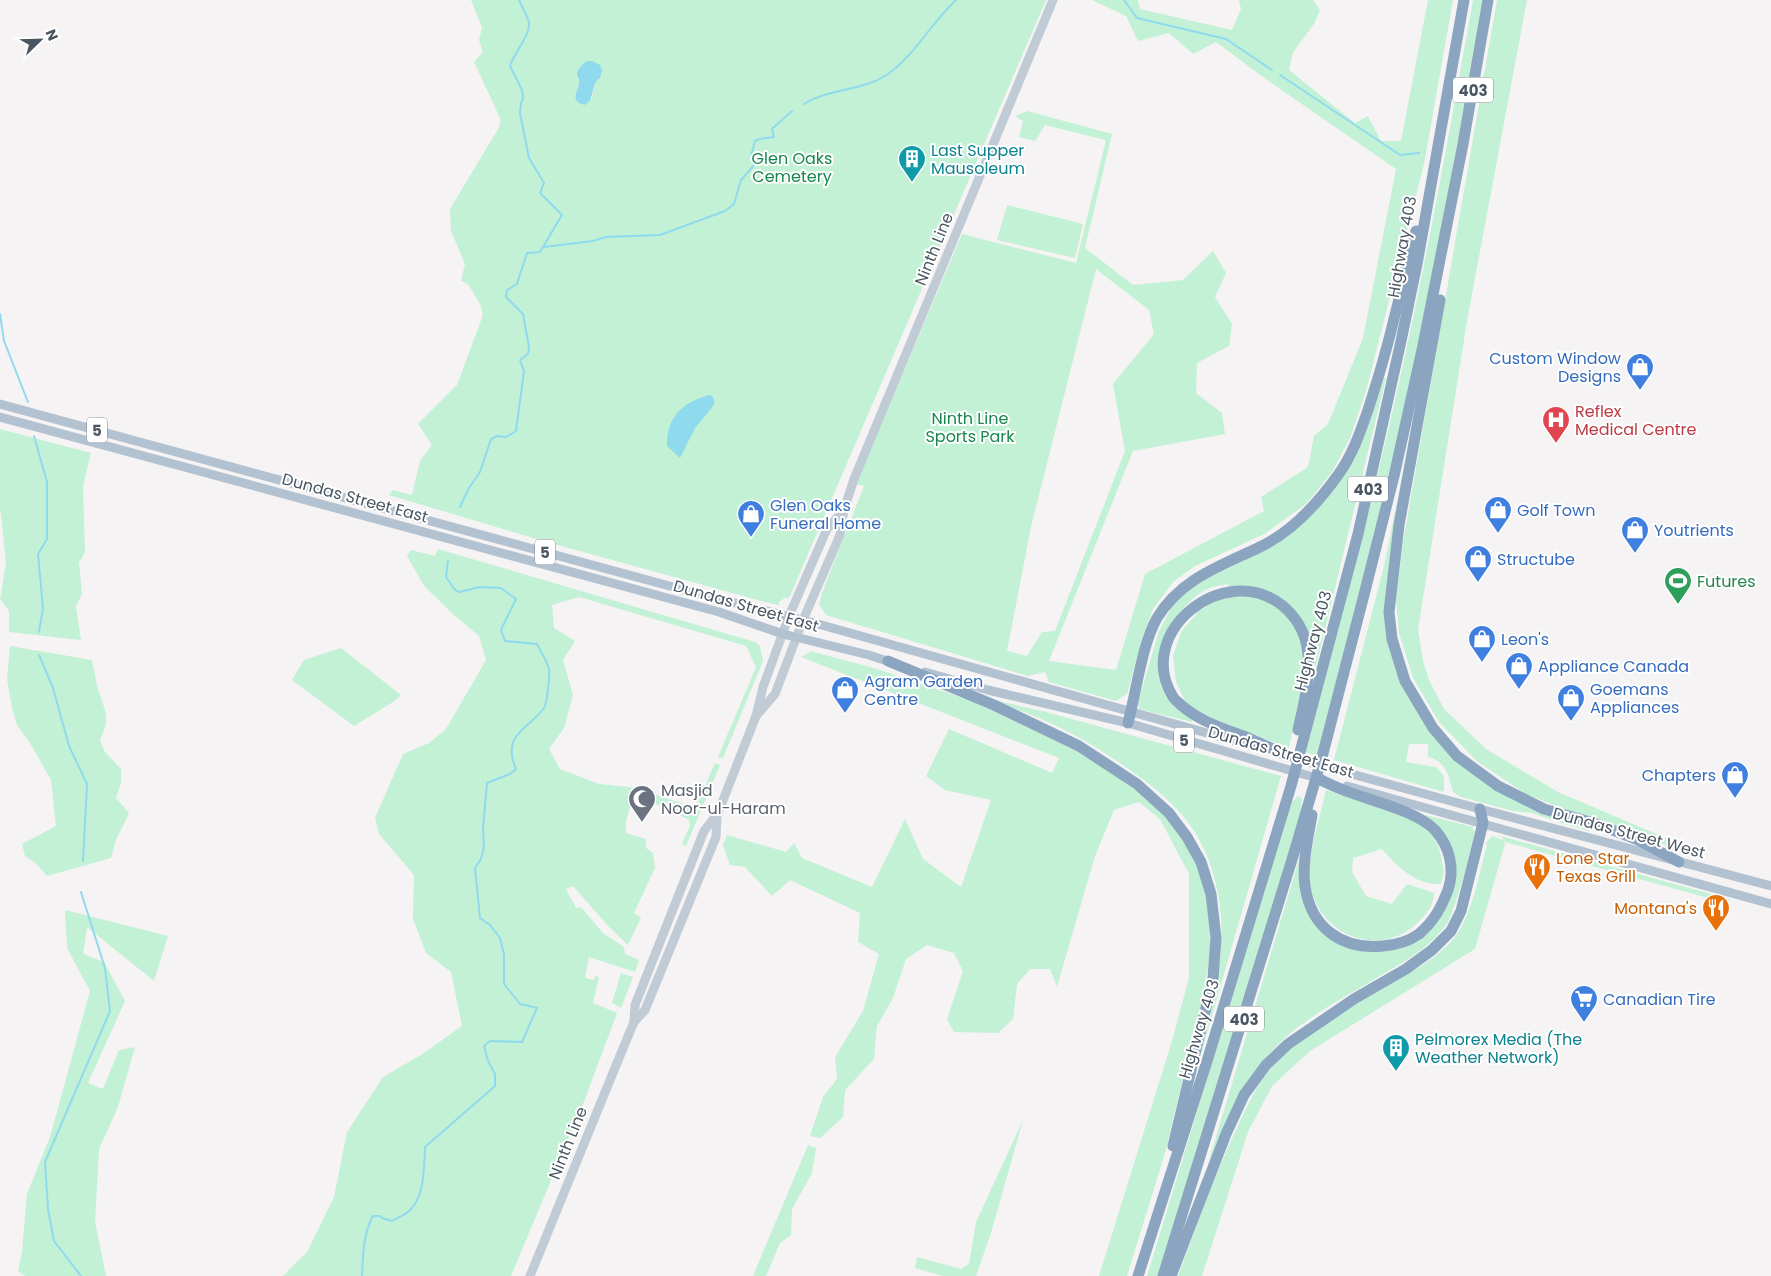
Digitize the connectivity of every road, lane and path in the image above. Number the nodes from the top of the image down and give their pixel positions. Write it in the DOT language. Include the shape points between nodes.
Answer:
graph roads {
  1 [pos="1053,0"];
  2 [pos="1464,0"];
  3 [pos="1488,0"];
  4 [pos="1429,189"];
  5 [pos="1444,244"];
  6 [pos="0,404"];
  7 [pos="0,417"];
  8 [pos="844,510"];
  9 [pos="789,616"];
  10 [pos="803,620"];
  11 [pos="783,634"];
  12 [pos="798,637"];
  13 [pos="888,661"];
  14 [pos="756,716"];
  15 [pos="1129,718"];
  16 [pos="1274,750"];
  17 [pos="1287,756"];
  18 [pos="1321,761"];
  19 [pos="1317,778"];
  20 [pos="1290,786"];
  21 [pos="1342,787"];
  22 [pos="1480,809"];
  23 [pos="1483,824"];
  24 [pos="1679,862"];
  25 [pos="1771,886"];
  26 [pos="1771,904"];
  27 [pos="1165,1191"];
  28 [pos="530,1276"];
  29 [pos="1138,1276"];
  30 [pos="1163,1276"];
  31 [pos="1171,1276"];
  1 -- 8 [label="main road, Ninth Line" via="854,479"];
  2 -- 4 [label="highway, Highway 403 / 403"];
  3 -- 5 [label="highway, 403"];
  4 -- 15 [label="highway" via="1372,397 1357,441 1340,474 1313,507 1291,527 1266,544 1187,584 1168,602 1156,619"];
  4 -- 20 [label="highway, Highway 403 / 403" via="1403,332 1358,534"];
  5 -- 18 [label="highway, 403" via="1394,476"];
  5 -- 24 [label="highway" via="1445,272 1399,525 1389,612 1392,639 1403,674 1414,698 1439,735 1457,756 1498,786 1544,809 1638,840"];
  6 -- 9 [label="main road, Dundas Street East / 5" via="689,592"];
  7 -- 11 [label="main road, Dundas Street East / 5" via="719,612"];
  8 -- 9 [label="main road, Ninth Line" via="827,529"];
  8 -- 10 [label="main road, Ninth Line" via="840,535"];
  9 -- 10 [label="main road, Dundas Street East / 5"];
  9 -- 11 [label="main road, Ninth Line"];
  10 -- 12 [label="main road, Ninth Line"];
  10 -- 15 [label="main road, Dundas Street East / 5"];
  11 -- 12 [label="main road, Dundas Street East / 5"];
  11 -- 14 [label="main road, Ninth Line"];
  12 -- 13 [label="main road, Dundas Street East / 5"];
  12 -- 14 [label="main road, Ninth Line" via="774,694"];
  13 -- 15 [label="main road, Dundas Street East / 5" via="988,690"];
  13 -- 27 [label="highway" via="994,705 1079,746 1137,784 1169,813 1187,837 1211,894 1216,938 1213,978 1174,1138"];
  14 -- 28 [label="main road, Ninth Line" via="717,815 716,837 645,1010 634,1022"];
  15 -- 16 [label="main road, Dundas Street East / 5"];
  15 -- 19 [label="main road, Dundas Street East / 5"];
  16 -- 17 [label="highway"];
  16 -- 20 [label="highway" via="1191,714 1174,698 1166,679 1164,658 1169,638 1193,606 1213,596 1230,591 1257,592 1270,597 1293,614 1301,627 1307,648 1308,678"];
  17 -- 22 [label="main road, Dundas Street East"];
  18 -- 21 [label="highway" via="1304,868 1305,888 1315,917 1328,932 1361,946 1404,942 1418,935 1442,908 1452,868 1448,850 1426,822"];
  18 -- 30 [label="highway, 403"];
  19 -- 21 [label="highway"];
  20 -- 27 [label="highway, Highway 403 / 403"];
  21 -- 23 [label="main road, Dundas Street East"];
  22 -- 23 [label="highway"];
  22 -- 24 [label="main road, Dundas Street West"];
  23 -- 26 [label="main road, Dundas Street West"];
  23 -- 31 [label="highway" via="1461,911 1451,931 1406,969 1354,999 1288,1044 1266,1065 1244,1095"];
  24 -- 25 [label="main road, Dundas Street West"];
  27 -- 29 [label="highway, Highway 403 / 403"];
}
